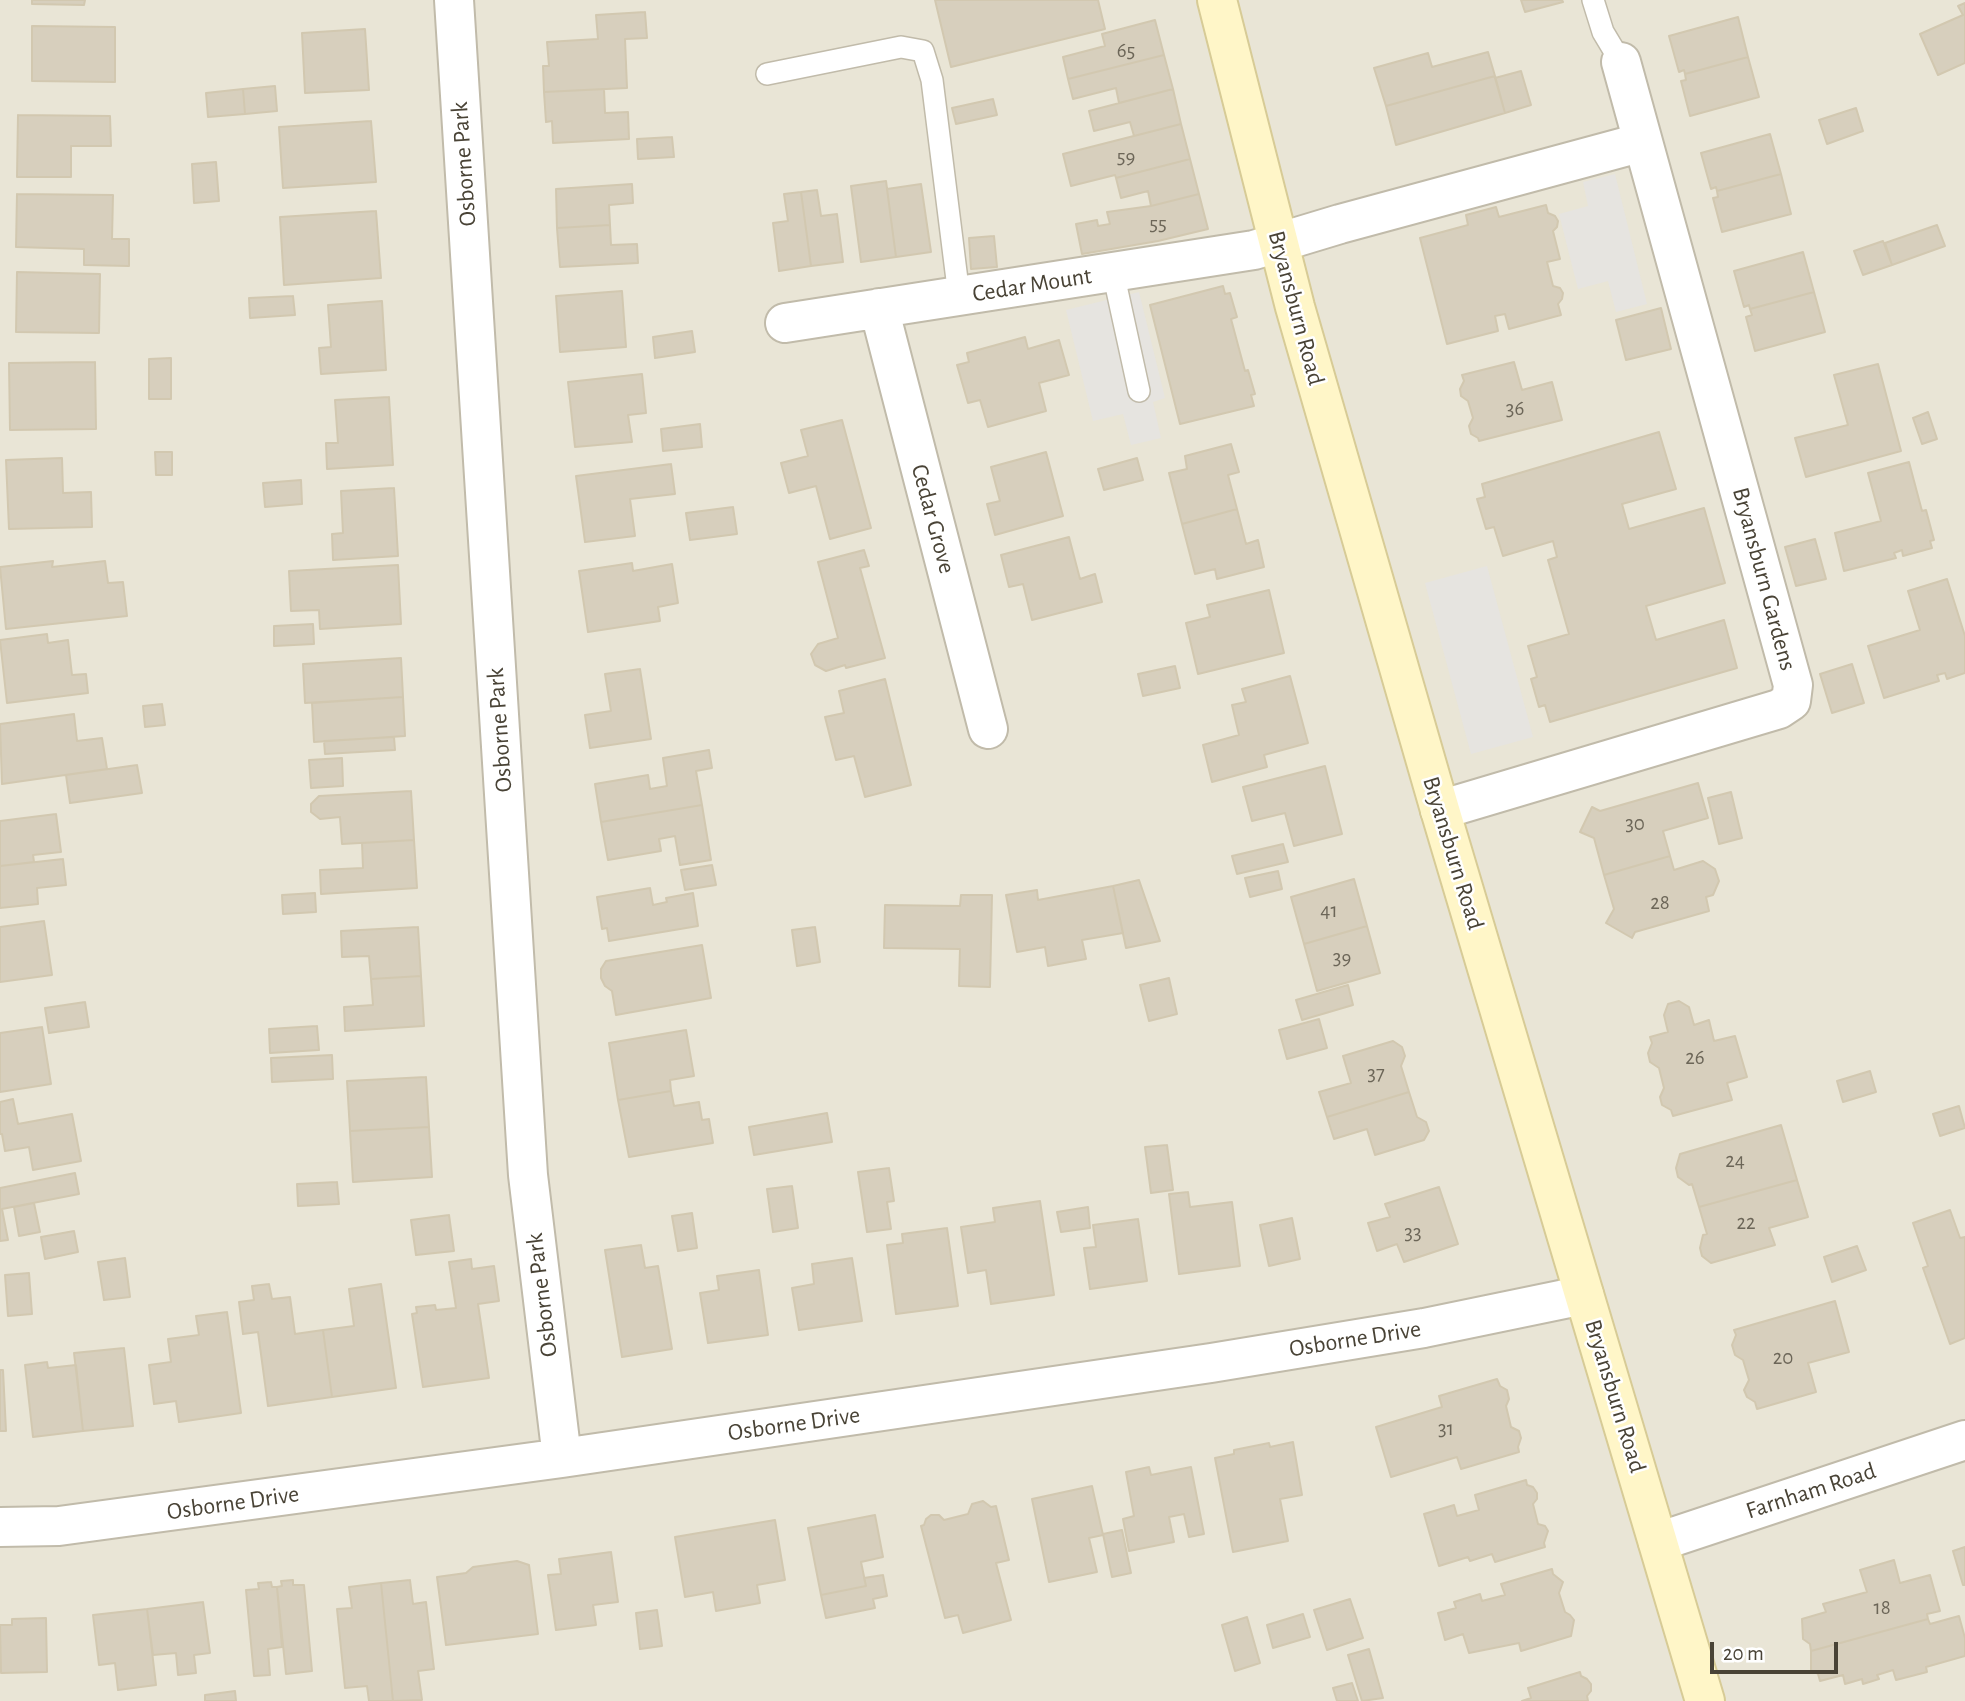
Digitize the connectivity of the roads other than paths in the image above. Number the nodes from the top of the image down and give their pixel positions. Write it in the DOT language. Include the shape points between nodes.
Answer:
graph roads {
  1 [pos="454,0"];
  2 [pos="1217,0"];
  3 [pos="1593,0"];
  4 [pos="1621,62"];
  5 [pos="767,74"];
  6 [pos="1643,142"];
  7 [pos="1278,243"];
  8 [pos="1113,272"];
  9 [pos="959,296"];
  10 [pos="879,308"];
  11 [pos="785,323"];
  12 [pos="1139,391"];
  13 [pos="988,729"];
  14 [pos="1440,810"];
  15 [pos="1584,1295"];
  16 [pos="1965,1440"];
  17 [pos="562,1458"];
  18 [pos="0,1527"];
  19 [pos="1658,1542"];
  20 [pos="1705,1701"];
  1 -- 17 [label="street, Osborne Park" via="528,1175"];
  2 -- 7 [label="main road, Bryansburn Road"];
  3 -- 4 [label="lane" via="1603,32"];
  4 -- 6 [label="street, Bryansburn Gardens"];
  5 -- 9 [label="lane" via="901,47 923,51 932,80"];
  6 -- 7 [label="street"];
  6 -- 14 [label="street, Bryansburn Gardens" via="1793,685 1791,701 1779,709"];
  7 -- 8 [label="street, Cedar Mount"];
  7 -- 14 [label="main road, Bryansburn Road"];
  8 -- 9 [label="street, Cedar Mount"];
  8 -- 12 [label="lane"];
  9 -- 10 [label="street, Cedar Mount"];
  10 -- 11 [label="street, Cedar Mount"];
  10 -- 13 [label="street, Cedar Grove"];
  14 -- 15 [label="main road, Bryansburn Road"];
  15 -- 17 [label="street, Osborne Drive" via="1424,1328 1211,1363"];
  15 -- 19 [label="main road, Bryansburn Road"];
  16 -- 19 [label="street, Farnham Road"];
  17 -- 18 [label="street, Osborne Drive" via="59,1526"];
  19 -- 20 [label="main road, Bryansburn Road"];
}
